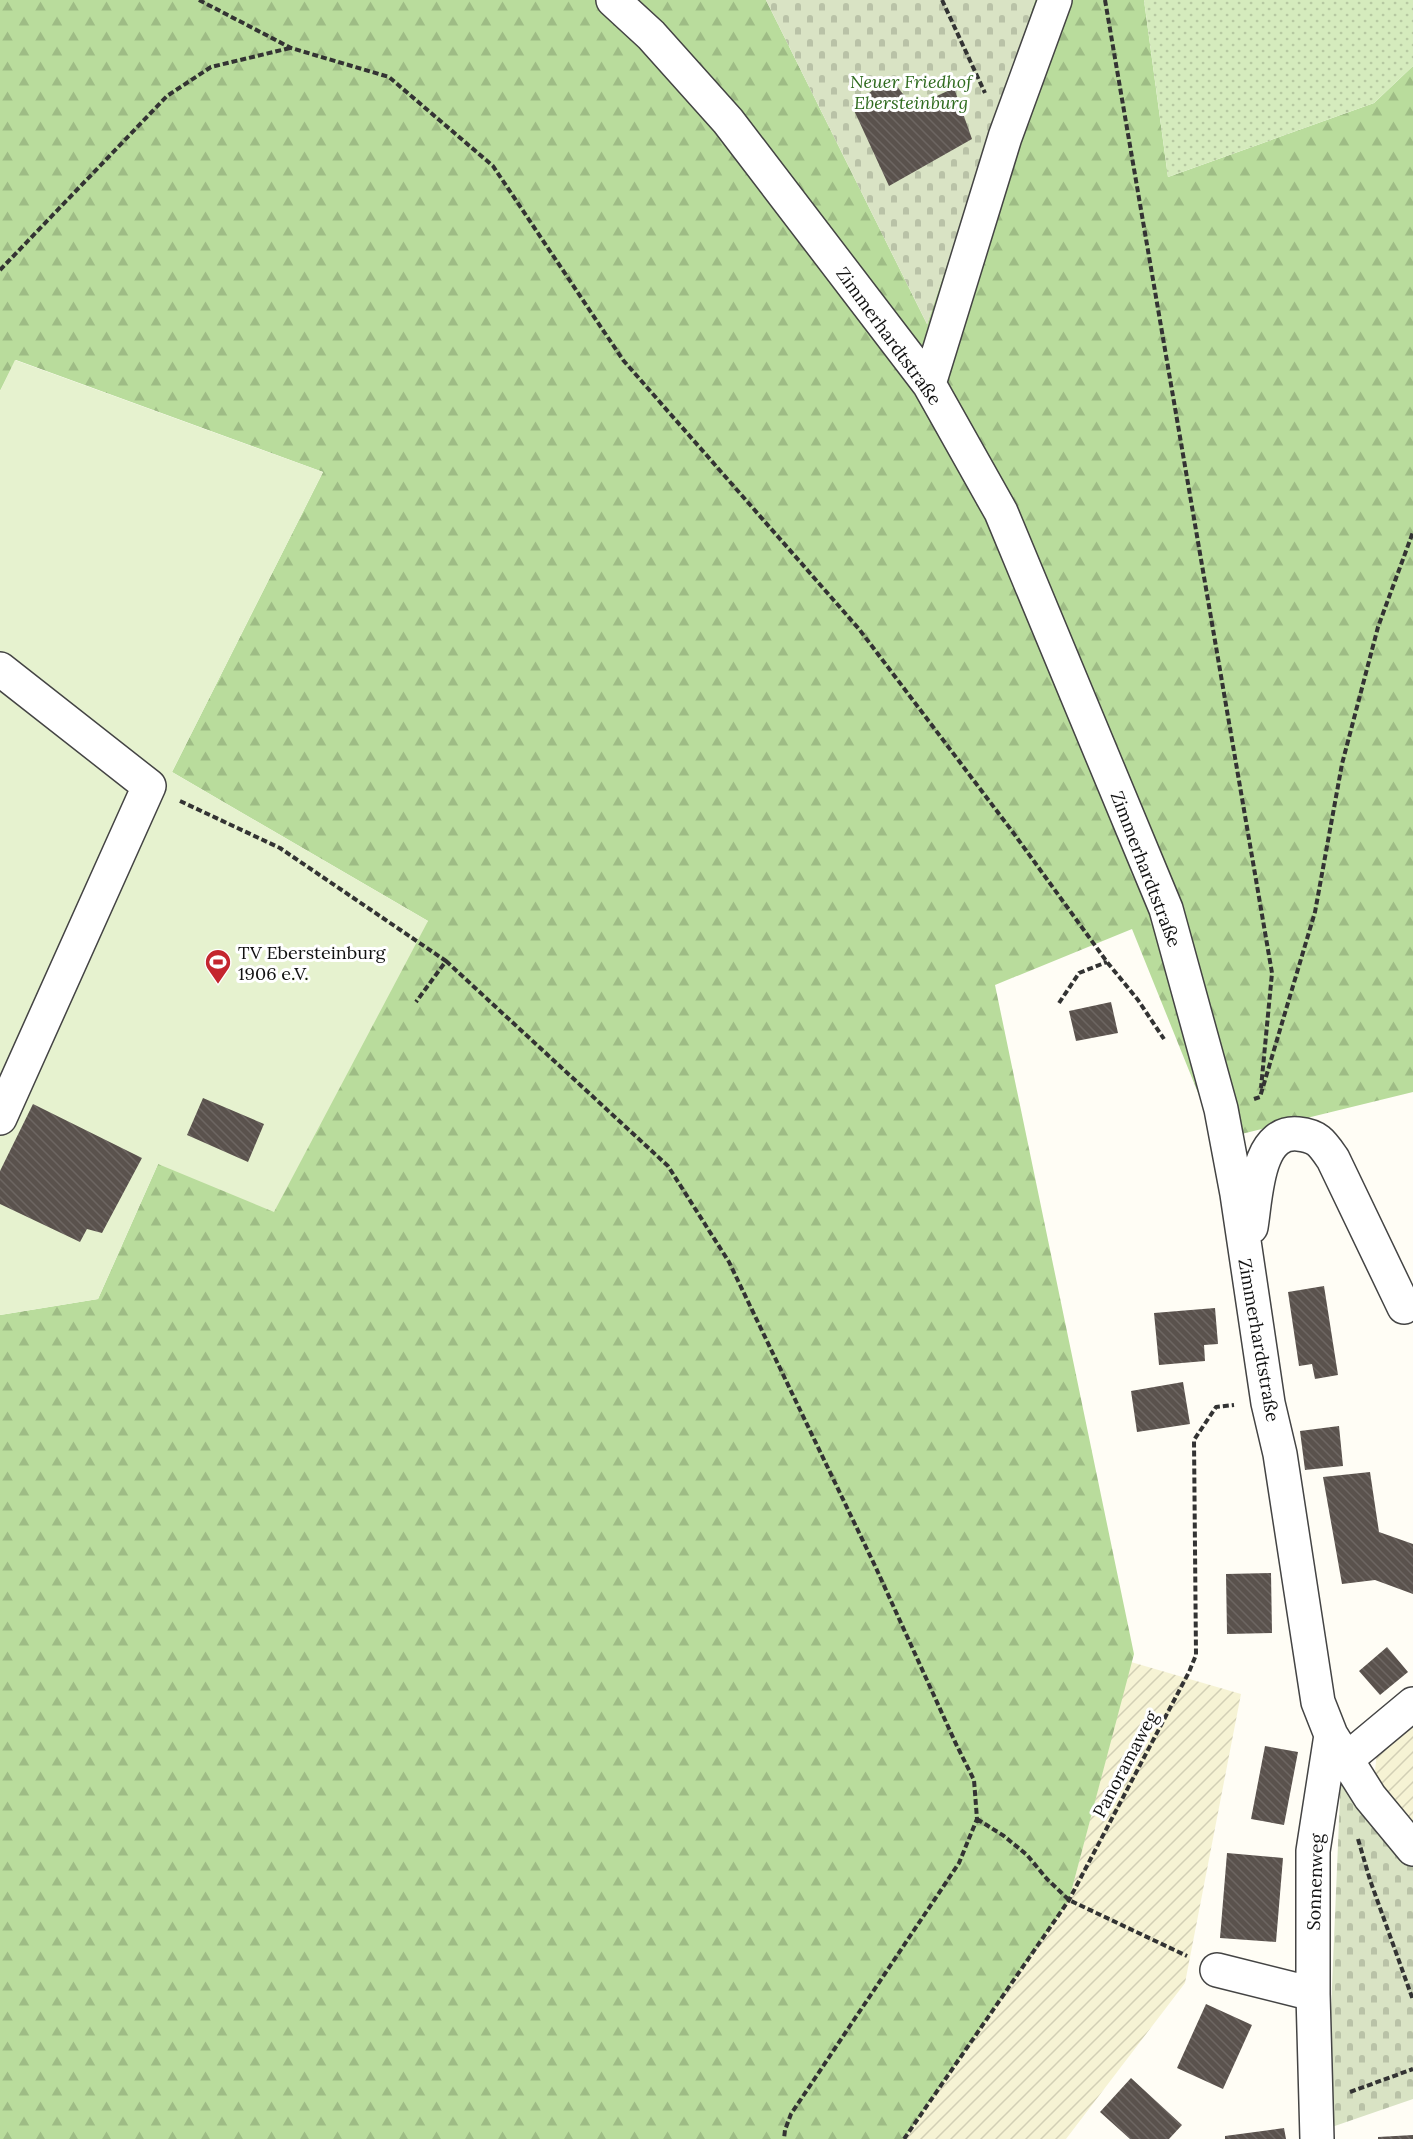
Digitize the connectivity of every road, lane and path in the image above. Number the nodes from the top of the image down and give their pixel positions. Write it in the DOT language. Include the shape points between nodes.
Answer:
graph roads {
  1 [pos="199,0"];
  2 [pos="613,0"];
  3 [pos="942,0"];
  4 [pos="1055,0"];
  5 [pos="1105,0"];
  6 [pos="291,48"];
  7 [pos="1005,137"];
  8 [pos="0,270"];
  9 [pos="929,384"];
  10 [pos="1413,532"];
  11 [pos="0,669"];
  12 [pos="149,786"];
  13 [pos="446,961"];
  14 [pos="416,1002"];
  15 [pos="1059,1003"];
  16 [pos="1260,1097"];
  17 [pos="1258,1108"];
  18 [pos="0,1118"];
  19 [pos="1245,1261"];
  20 [pos="1404,1307"];
  21 [pos="1268,1402"];
  22 [pos="1413,1704"];
  23 [pos="1339,1747"];
  24 [pos="976,1819"];
  25 [pos="1355,1828"];
  26 [pos="1413,1850"];
  27 [pos="1069,1900"];
  28 [pos="1217,1970"];
  29 [pos="1313,1994"];
  30 [pos="1413,2000"];
  31 [pos="1413,2069"];
  32 [pos="1316,2104"];
  33 [pos="784,2139"];
  34 [pos="904,2139"];
  35 [pos="1317,2139"];
  1 -- 6 [label="path"];
  2 -- 9 [label="street, Zimmerhardtstraße" via="651,35 728,121"];
  3 -- 7 [label="path"];
  4 -- 7 [label="street"];
  5 -- 16 [label="path" via="1272,972"];
  6 -- 8 [label="path" via="211,67 166,96"];
  6 -- 15 [label="path" via="389,77 493,166 622,360 859,629 1107,962 1078,974"];
  7 -- 9 [label="street"];
  9 -- 19 [label="street, Zimmerhardtstraße" via="1001,512 1166,909 1221,1108"];
  10 -- 16 [label="path" via="1378,627 1342,764 1315,912"];
  11 -- 12 [label="street"];
  12 -- 13 [label="path" via="280,848"];
  12 -- 18 [label="street"];
  13 -- 14 [label="path"];
  13 -- 24 [label="path" via="668,1166 729,1262 974,1780"];
  16 -- 17 [label="path"];
  19 -- 20 [label="street" via="1263,1156 1272,1143 1284,1136 1312,1136 1333,1159"];
  19 -- 21 [label="street, Zimmerhardtstraße"];
  21 -- 23 [label="street, Zimmerhardtstraße" via="1280,1454 1318,1702"];
  21 -- 27 [label="path, Panoramaweg" via="1216,1407 1194,1440 1196,1655"];
  22 -- 23 [label="street"];
  23 -- 26 [label="street, Zimmerhardtstraße" via="1370,1797"];
  23 -- 29 [label="street, Sonnenweg" via="1313,1851"];
  24 -- 27 [label="path" via="1027,1855"];
  24 -- 33 [label="path" via="959,1863 791,2114"];
  25 -- 30 [label="path"];
  27 -- 28 [label="path"];
  27 -- 34 [label="path, Panoramaweg"];
  28 -- 29 [label="street"];
  29 -- 32 [label="street, Sonnenweg"];
  31 -- 32 [label="path"];
  32 -- 35 [label="street, Sonnenweg"];
}
